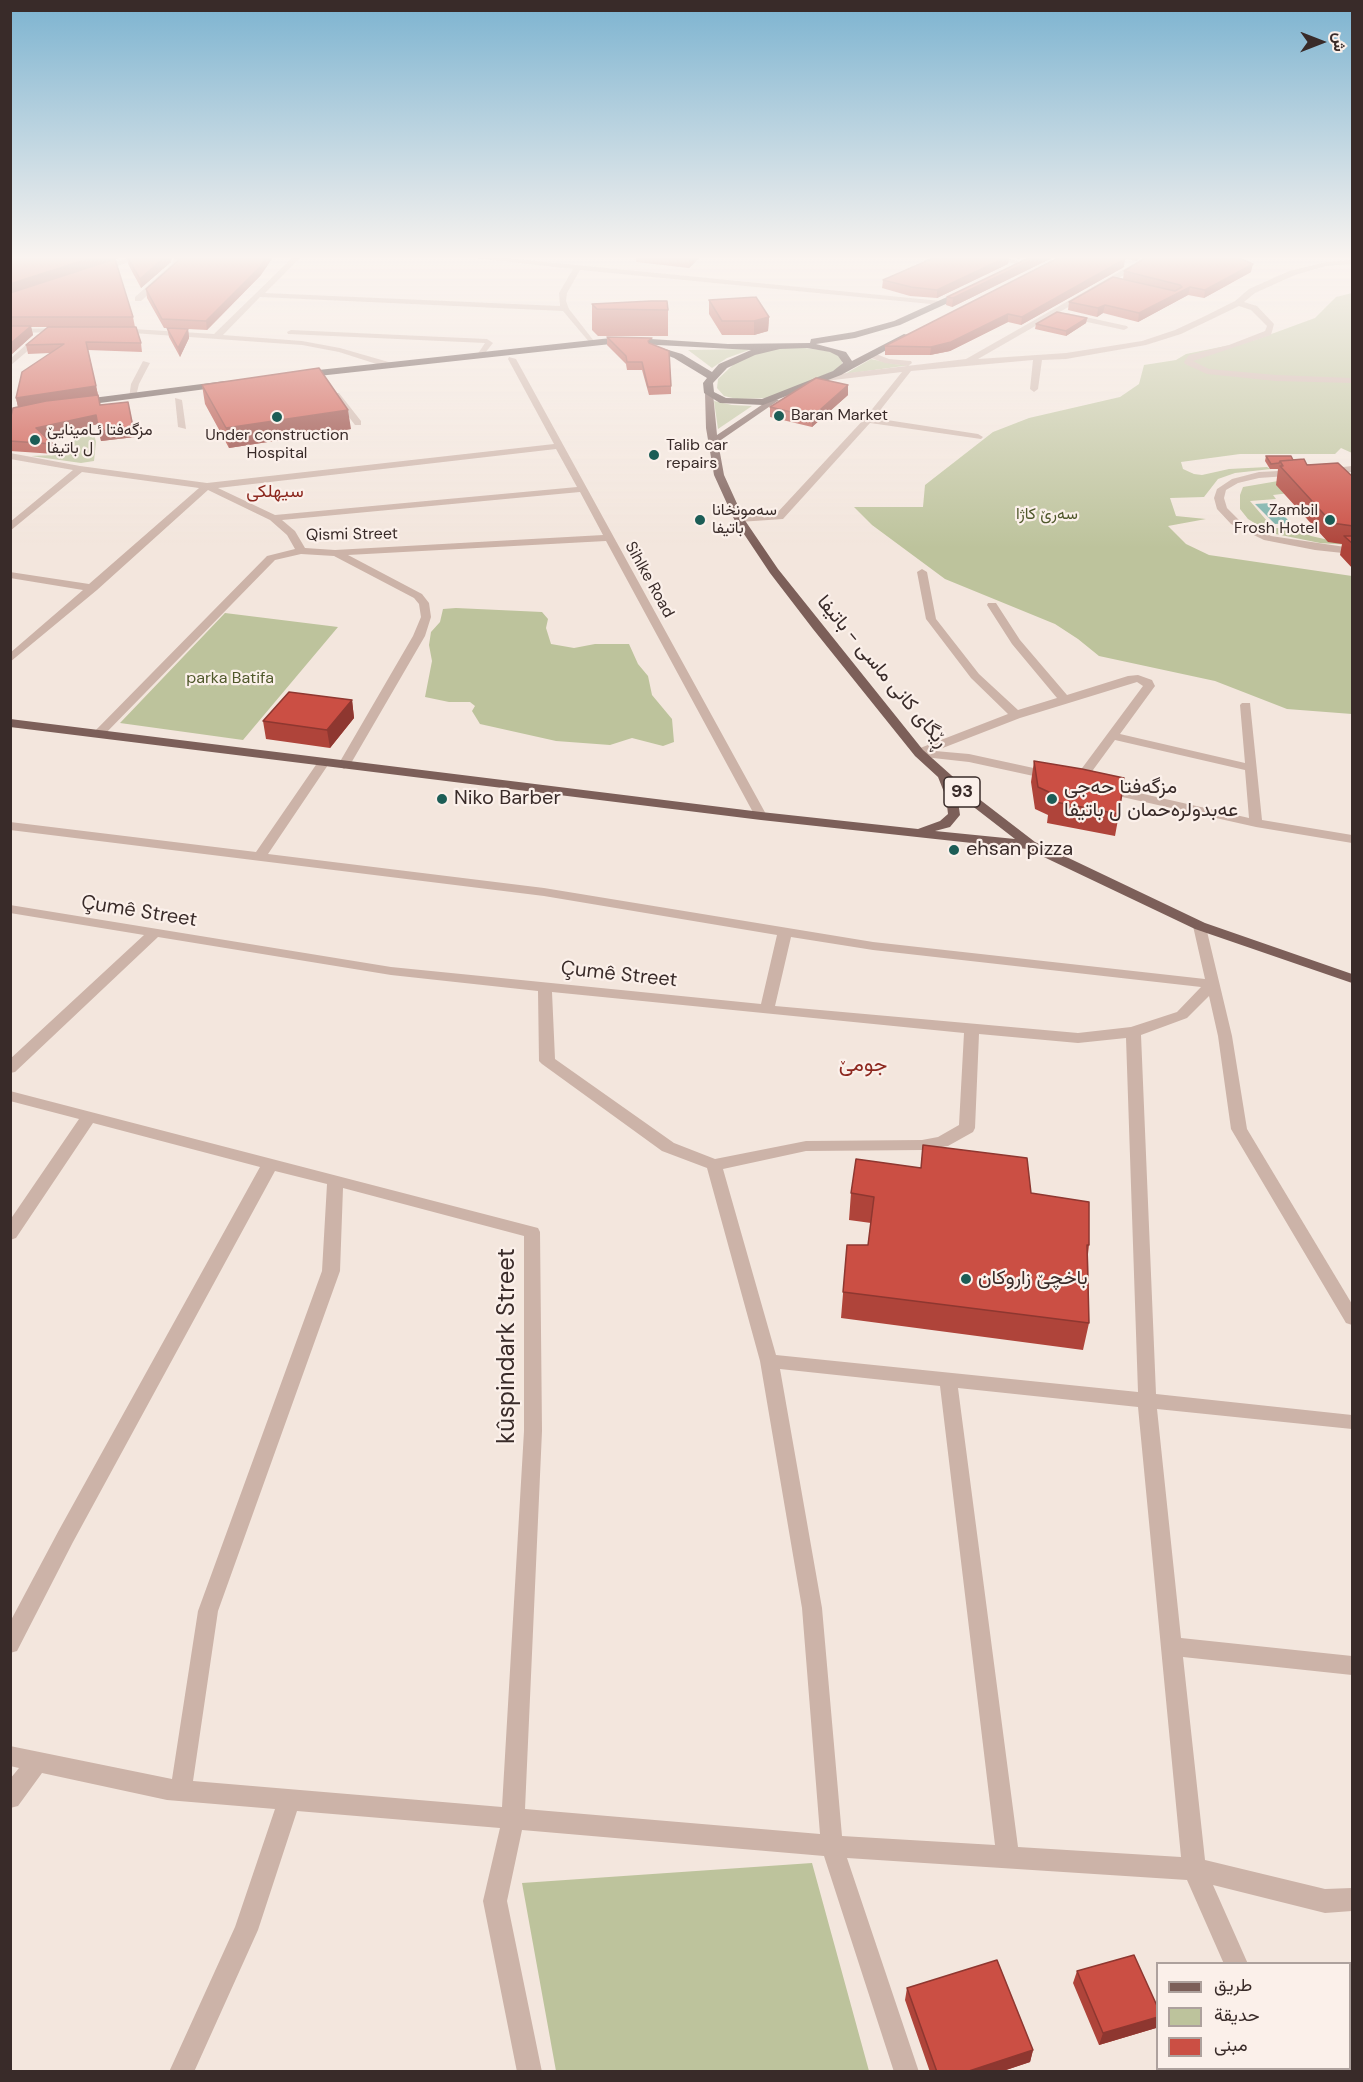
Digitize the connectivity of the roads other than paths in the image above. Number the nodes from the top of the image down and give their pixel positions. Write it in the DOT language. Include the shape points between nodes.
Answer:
graph roads {
  1 [pos="22,353"];
  2 [pos="350,353"];
  3 [pos="488,353"];
  4 [pos="564,353"];
  5 [pos="665,353"];
  6 [pos="754,353"];
  7 [pos="840,353"];
  8 [pos="875,353"];
  9 [pos="982,353"];
  10 [pos="1082,353"];
  11 [pos="1207,353"];
  12 [pos="481,354"];
  13 [pos="871,355"];
  14 [pos="1038,358"];
  15 [pos="512,359"];
  16 [pos="966,362"];
  17 [pos="146,363"];
  18 [pos="10,364"];
  19 [pos="389,365"];
  20 [pos="845,369"];
  21 [pos="909,369"];
  22 [pos="712,377"];
  23 [pos="283,378"];
  24 [pos="825,378"];
  25 [pos="1353,381"];
  26 [pos="291,386"];
  27 [pos="236,388"];
  28 [pos="1034,389"];
  29 [pos="332,390"];
  30 [pos="709,393"];
  31 [pos="190,394"];
  32 [pos="132,396"];
  33 [pos="178,400"];
  34 [pos="775,400"];
  35 [pos="868,420"];
  36 [pos="358,423"];
  37 [pos="183,428"];
  38 [pos="978,437"];
  39 [pos="713,441"];
  40 [pos="559,446"];
  41 [pos="10,456"];
  42 [pos="80,469"];
  43 [pos="1353,469"];
  44 [pos="207,486"];
  45 [pos="581,489"];
  46 [pos="274,518"];
  47 [pos="739,519"];
  48 [pos="10,528"];
  49 [pos="609,538"];
  50 [pos="1353,550"];
  51 [pos="301,551"];
  52 [pos="335,553"];
  53 [pos="922,573"];
  54 [pos="10,575"];
  55 [pos="93,588"];
  56 [pos="992,605"];
  57 [pos="10,659"];
  58 [pos="1064,699"];
  59 [pos="1245,705"];
  60 [pos="1016,715"];
  61 [pos="10,723"];
  62 [pos="98,734"];
  63 [pos="1112,736"];
  64 [pos="919,753"];
  65 [pos="324,762"];
  66 [pos="344,765"];
  67 [pos="1251,768"];
  68 [pos="941,771"];
  69 [pos="1078,782"];
  70 [pos="761,816"];
  71 [pos="1256,824"];
  72 [pos="10,826"];
  73 [pos="912,832"];
  74 [pos="1353,839"];
  75 [pos="1029,845"];
  76 [pos="259,857"];
  77 [pos="10,909"];
  78 [pos="1200,926"];
  79 [pos="785,932"];
  80 [pos="153,934"];
  81 [pos="1351,980"];
  82 [pos="1212,984"];
  83 [pos="545,987"];
  84 [pos="767,1010"];
  85 [pos="972,1029"];
  86 [pos="1133,1032"];
  87 [pos="10,1068"];
  88 [pos="10,1096"];
  89 [pos="90,1117"];
  90 [pos="270,1164"];
  91 [pos="714,1164"];
  92 [pos="335,1181"];
  93 [pos="10,1234"];
  94 [pos="1353,1318"];
  95 [pos="769,1361"];
  96 [pos="948,1379"];
  97 [pos="1147,1400"];
  98 [pos="1353,1422"];
  99 [pos="10,1644"];
  100 [pos="1171,1646"];
  101 [pos="1353,1666"];
  102 [pos="10,1756"];
  103 [pos="38,1761"];
  104 [pos="182,1790"];
  105 [pos="10,1798"];
  106 [pos="290,1799"];
  107 [pos="513,1819"];
  108 [pos="832,1846"];
  109 [pos="1008,1857"];
  110 [pos="1194,1869"];
  111 [pos="1353,1900"];
  112 [pos="1235,1962"];
  113 [pos="181,2072"];
  114 [pos="530,2072"];
  115 [pos="907,2072"];
  1 -- 18 [label="street"];
  2 -- 19 [label="street"];
  3 -- 12 [label="highway"];
  4 -- 15 [label="highway"];
  5 -- 22 [label="highway" via="678,356"];
  6 -- 22 [label="highway" via="723,366"];
  7 -- 20 [label="highway" via="847,359"];
  8 -- 13 [label="highway"];
  9 -- 16 [label="street"];
  10 -- 14 [label="street"];
  11 -- 25 [label="street" via="1188,362 1207,371"];
  12 -- 19 [label="highway"];
  13 -- 16 [label="street" via="900,362"];
  13 -- 20 [label="highway"];
  14 -- 16 [label="street"];
  14 -- 28 [label="street"];
  15 -- 26 [label="highway"];
  15 -- 40 [label="street, Sihlke Road"];
  16 -- 21 [label="street"];
  17 -- 32 [label="street"];
  19 -- 23 [label="highway"];
  20 -- 24 [label="highway"];
  21 -- 24 [label="street"];
  21 -- 35 [label="street"];
  22 -- 30 [label="highway"];
  24 -- 34 [label="highway"];
  27 -- 31 [label="highway"];
  29 -- 36 [label="street"];
  30 -- 34 [label="highway" via="737,403"];
  30 -- 39 [label="main road, ڕێگای کانی ماسی - باتيفا / 93"];
  31 -- 32 [label="highway"];
  31 -- 33 [label="highway"];
  32 -- 33 [label="highway" via="67,408"];
  33 -- 37 [label="street"];
  34 -- 39 [label="main road"];
  35 -- 38 [label="street"];
  35 -- 47 [label="street" via="779,517"];
  39 -- 47 [label="main road, ڕێگای کانی ماسی - باتيفا / 93" via="719,475"];
  40 -- 44 [label="street"];
  40 -- 45 [label="street, Sihlke Road"];
  41 -- 42 [label="street"];
  42 -- 44 [label="street"];
  42 -- 48 [label="street"];
  43 -- 50 [label="street" via="1259,475 1235,481 1222,489 1219,498 1222,509 1235,522 1268,538"];
  44 -- 46 [label="street"];
  44 -- 55 [label="street"];
  45 -- 46 [label="street"];
  45 -- 49 [label="street, Sihlke Road"];
  46 -- 51 [label="street" via="291,533"];
  47 -- 64 [label="main road, ڕێگای کانی ماسی - باتيفا / 93" via="817,627"];
  49 -- 52 [label="street, Qismi Street"];
  49 -- 70 [label="street, Sihlke Road"];
  51 -- 52 [label="street, Qismi Street"];
  51 -- 62 [label="street, Qismi Street" via="271,558"];
  52 -- 66 [label="street" via="418,596 424,603 426,617 419,636"];
  53 -- 60 [label="street" via="931,619 975,676"];
  54 -- 55 [label="street"];
  55 -- 57 [label="street"];
  56 -- 58 [label="street" via="1016,642"];
  58 -- 60 [label="street"];
  58 -- 63 [label="street" via="1128,679 1148,682 1149,686"];
  59 -- 67 [label="street"];
  60 -- 64 [label="street"];
  61 -- 62 [label="main road"];
  62 -- 65 [label="main road"];
  63 -- 67 [label="street"];
  63 -- 69 [label="street"];
  64 -- 68 [label="main road, ڕێگای کانی ماسی - باتيفا / 93"];
  64 -- 69 [label="street" via="969,758"];
  65 -- 66 [label="main road"];
  65 -- 76 [label="street"];
  66 -- 70 [label="main road"];
  67 -- 71 [label="street"];
  68 -- 73 [label="main road" via="952,797 954,815 945,824"];
  68 -- 75 [label="main road, ڕێگای کانی ماسی - باتيفا / 93"];
  69 -- 71 [label="street"];
  70 -- 73 [label="main road"];
  71 -- 74 [label="street"];
  72 -- 76 [label="street"];
  73 -- 75 [label="main road"];
  75 -- 78 [label="main road, ڕێگای کانی ماسی - باتيفا / 93"];
  76 -- 79 [label="street" via="544,892"];
  77 -- 80 [label="street, Çumê Street"];
  78 -- 81 [label="main road, ڕێگای کانی ماسی - باتيفا / 93"];
  78 -- 82 [label="street"];
  79 -- 82 [label="street" via="873,946"];
  79 -- 84 [label="street"];
  80 -- 83 [label="street, Çumê Street" via="391,971"];
  80 -- 87 [label="street"];
  82 -- 86 [label="street, Çumê Street" via="1182,1015"];
  82 -- 94 [label="street" via="1225,1036 1239,1128"];
  83 -- 84 [label="street, Çumê Street"];
  83 -- 91 [label="street" via="547,1061 668,1147"];
  84 -- 85 [label="street, Çumê Street"];
  85 -- 86 [label="street, Çumê Street" via="1078,1038"];
  85 -- 91 [label="street" via="967,1128 942,1143 806,1146"];
  86 -- 97 [label="street"];
  88 -- 89 [label="street, kûspindark Street"];
  89 -- 90 [label="street, kûspindark Street"];
  89 -- 93 [label="street"];
  90 -- 92 [label="street, kûspindark Street"];
  90 -- 99 [label="street"];
  91 -- 95 [label="street"];
  92 -- 104 [label="street" via="331,1271 208,1611"];
  92 -- 107 [label="street, kûspindark Street" via="532,1232 533,1431"];
  95 -- 96 [label="street"];
  95 -- 108 [label="street" via="812,1608"];
  96 -- 97 [label="street"];
  96 -- 109 [label="street"];
  97 -- 98 [label="street"];
  97 -- 100 [label="street"];
  100 -- 101 [label="street"];
  100 -- 110 [label="street"];
  102 -- 103 [label="street"];
  103 -- 104 [label="street"];
  103 -- 105 [label="street"];
  104 -- 106 [label="street"];
  106 -- 107 [label="street"];
  106 -- 113 [label="street" via="246,1930"];
  107 -- 108 [label="street"];
  107 -- 114 [label="street" via="495,1901"];
  108 -- 109 [label="street"];
  108 -- 115 [label="street"];
  109 -- 110 [label="street"];
  110 -- 111 [label="street" via="1325,1901"];
  110 -- 112 [label="street"];
}
